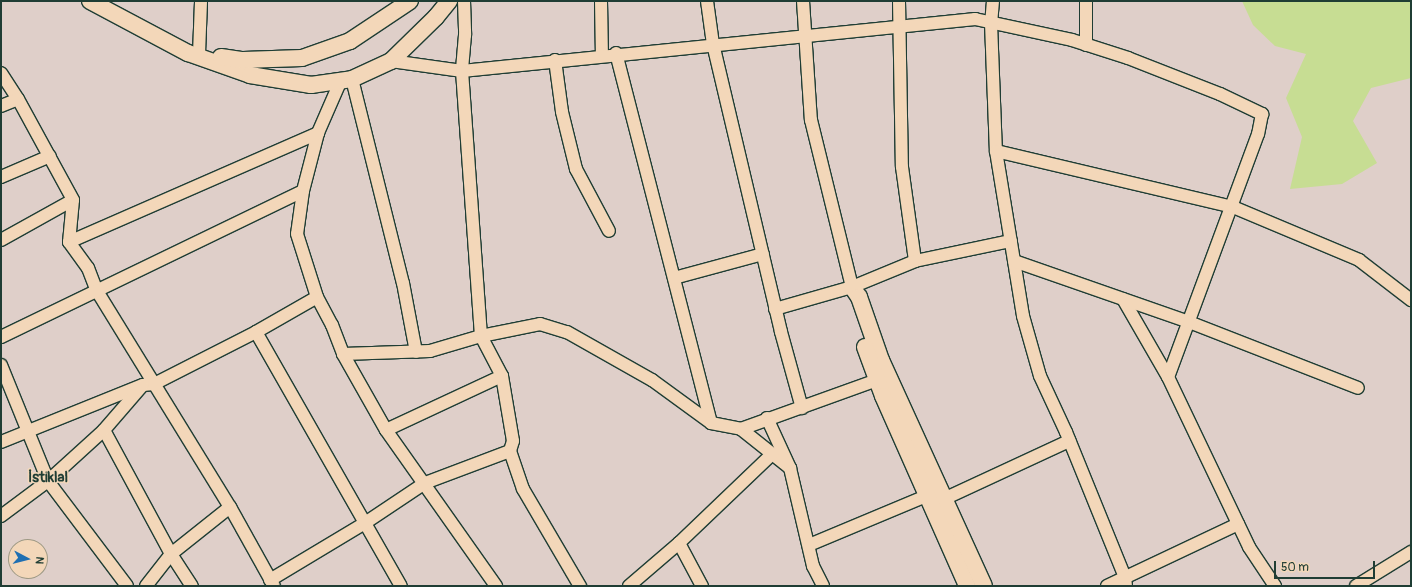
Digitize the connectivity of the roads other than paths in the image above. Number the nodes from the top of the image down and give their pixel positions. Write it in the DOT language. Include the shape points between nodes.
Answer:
graph roads {
  1 [pos="90,1"];
  2 [pos="201,1"];
  3 [pos="410,1"];
  4 [pos="449,1"];
  5 [pos="464,1"];
  6 [pos="601,1"];
  7 [pos="707,1"];
  8 [pos="803,1"];
  9 [pos="899,1"];
  10 [pos="993,1"];
  11 [pos="1086,1"];
  12 [pos="991,23"];
  13 [pos="899,25"];
  14 [pos="805,34"];
  15 [pos="713,44"];
  16 [pos="1086,45"];
  17 [pos="616,53"];
  18 [pos="193,54"];
  19 [pos="602,56"];
  20 [pos="555,60"];
  21 [pos="390,61"];
  22 [pos="462,71"];
  23 [pos="1,72"];
  24 [pos="347,80"];
  25 [pos="18,99"];
  26 [pos="1,106"];
  27 [pos="318,132"];
  28 [pos="996,150"];
  29 [pos="50,156"];
  30 [pos="1,177"];
  31 [pos="303,191"];
  32 [pos="73,200"];
  33 [pos="1233,207"];
  34 [pos="609,231"];
  35 [pos="1,240"];
  36 [pos="1011,241"];
  37 [pos="69,242"];
  38 [pos="763,254"];
  39 [pos="915,261"];
  40 [pos="1014,261"];
  41 [pos="674,278"];
  42 [pos="852,287"];
  43 [pos="97,290"];
  44 [pos="317,297"];
  45 [pos="1123,299"];
  46 [pos="1411,300"];
  47 [pos="776,309"];
  48 [pos="1189,322"];
  49 [pos="256,332"];
  50 [pos="481,336"];
  51 [pos="1,337"];
  52 [pos="416,352"];
  53 [pos="343,354"];
  54 [pos="1,365"];
  55 [pos="502,376"];
  56 [pos="1168,376"];
  57 [pos="877,380"];
  58 [pos="149,384"];
  59 [pos="1358,388"];
  60 [pos="802,408"];
  61 [pos="767,418"];
  62 [pos="711,423"];
  63 [pos="741,429"];
  64 [pos="28,430"];
  65 [pos="104,430"];
  66 [pos="386,430"];
  67 [pos="1070,440"];
  68 [pos="1,442"];
  69 [pos="510,451"];
  70 [pos="772,454"];
  71 [pos="790,468"];
  72 [pos="48,480"];
  73 [pos="425,483"];
  74 [pos="926,496"];
  75 [pos="946,498"];
  76 [pos="230,507"];
  77 [pos="1,516"];
  78 [pos="366,523"];
  79 [pos="1238,524"];
  80 [pos="679,543"];
  81 [pos="809,545"];
  82 [pos="1411,552"];
  83 [pos="171,554"];
  84 [pos="1126,582"];
  85 [pos="272,583"];
  86 [pos="493,585"];
  87 [pos="698,585"];
  88 [pos="127,586"];
  89 [pos="146,586"];
  90 [pos="192,586"];
  91 [pos="401,586"];
  92 [pos="580,586"];
  93 [pos="629,586"];
  94 [pos="823,586"];
  95 [pos="967,586"];
  96 [pos="984,586"];
  97 [pos="1107,586"];
  98 [pos="1275,586"];
  99 [pos="1356,586"];
  1 -- 18 [label="street"];
  2 -- 18 [label="street"];
  3 -- 18 [label="street" via="350,41 302,58 243,60"];
  4 -- 21 [label="street"];
  5 -- 22 [label="street"];
  6 -- 19 [label="street"];
  7 -- 15 [label="street"];
  8 -- 14 [label="street"];
  9 -- 13 [label="street"];
  10 -- 12 [label="street"];
  11 -- 16 [label="street"];
  12 -- 13 [label="street" via="975,19"];
  12 -- 16 [label="street"];
  12 -- 28 [label="street"];
  13 -- 14 [label="street"];
  13 -- 39 [label="street" via="902,167"];
  14 -- 15 [label="street"];
  14 -- 42 [label="street" via="811,120"];
  15 -- 17 [label="street"];
  15 -- 38 [label="street"];
  16 -- 33 [label="street" via="1206,88 1262,114 1258,134"];
  17 -- 19 [label="street"];
  17 -- 41 [label="street"];
  18 -- 24 [label="street" via="250,75 311,85"];
  19 -- 20 [label="street"];
  20 -- 22 [label="street"];
  20 -- 34 [label="street" via="562,112 576,170"];
  21 -- 22 [label="street"];
  21 -- 24 [label="street"];
  22 -- 50 [label="street"];
  23 -- 25 [label="street"];
  24 -- 27 [label="street"];
  24 -- 52 [label="street" via="403,283"];
  25 -- 26 [label="street"];
  25 -- 29 [label="street"];
  27 -- 31 [label="street"];
  27 -- 37 [label="street"];
  28 -- 33 [label="street"];
  28 -- 36 [label="street"];
  29 -- 30 [label="street"];
  29 -- 32 [label="street"];
  31 -- 43 [label="street"];
  31 -- 44 [label="street" via="297,234"];
  32 -- 35 [label="street"];
  32 -- 37 [label="street"];
  33 -- 46 [label="street" via="1359,260"];
  33 -- 48 [label="street"];
  36 -- 39 [label="street"];
  36 -- 40 [label="street"];
  37 -- 43 [label="street" via="88,268"];
  38 -- 41 [label="street"];
  38 -- 47 [label="street"];
  39 -- 42 [label="street"];
  40 -- 45 [label="street"];
  40 -- 67 [label="street" via="1023,316 1040,376"];
  41 -- 62 [label="street"];
  42 -- 47 [label="street"];
  42 -- 57 [label="street" via="849,303"];
  42 -- 75 [label="street" via="881,360"];
  43 -- 51 [label="street"];
  43 -- 58 [label="street"];
  44 -- 49 [label="street"];
  44 -- 53 [label="street" via="332,325"];
  45 -- 48 [label="street"];
  45 -- 56 [label="street"];
  47 -- 60 [label="street"];
  48 -- 56 [label="street"];
  48 -- 59 [label="street"];
  49 -- 58 [label="street"];
  49 -- 78 [label="street"];
  50 -- 52 [label="street" via="430,351"];
  50 -- 55 [label="street"];
  50 -- 62 [label="street" via="540,324 567,332 652,380"];
  52 -- 53 [label="street"];
  53 -- 66 [label="street"];
  54 -- 64 [label="street"];
  55 -- 66 [label="street"];
  55 -- 69 [label="street" via="513,441"];
  56 -- 79 [label="street"];
  57 -- 60 [label="street"];
  57 -- 74 [label="street"];
  58 -- 64 [label="street"];
  58 -- 65 [label="street"];
  58 -- 76 [label="street"];
  60 -- 61 [label="street"];
  61 -- 63 [label="street"];
  61 -- 71 [label="street"];
  62 -- 63 [label="street"];
  63 -- 70 [label="street"];
  64 -- 68 [label="street"];
  64 -- 72 [label="street"];
  65 -- 72 [label="street"];
  65 -- 83 [label="street"];
  66 -- 73 [label="street"];
  67 -- 75 [label="street"];
  67 -- 84 [label="street"];
  69 -- 73 [label="street"];
  69 -- 92 [label="street" via="524,489"];
  70 -- 71 [label="street"];
  70 -- 80 [label="street"];
  71 -- 81 [label="street"];
  72 -- 77 [label="street"];
  72 -- 88 [label="street"];
  73 -- 78 [label="street"];
  73 -- 86 [label="street"];
  74 -- 81 [label="street"];
  74 -- 95 [label="street"];
  75 -- 96 [label="street"];
  76 -- 83 [label="street"];
  76 -- 85 [label="street"];
  78 -- 85 [label="street"];
  78 -- 91 [label="street"];
  79 -- 84 [label="street"];
  79 -- 98 [label="street" via="1249,547"];
  80 -- 87 [label="street"];
  80 -- 93 [label="street"];
  81 -- 94 [label="street" via="813,566"];
  82 -- 99 [label="street"];
  83 -- 89 [label="street"];
  83 -- 90 [label="street"];
  84 -- 97 [label="street"];
}
